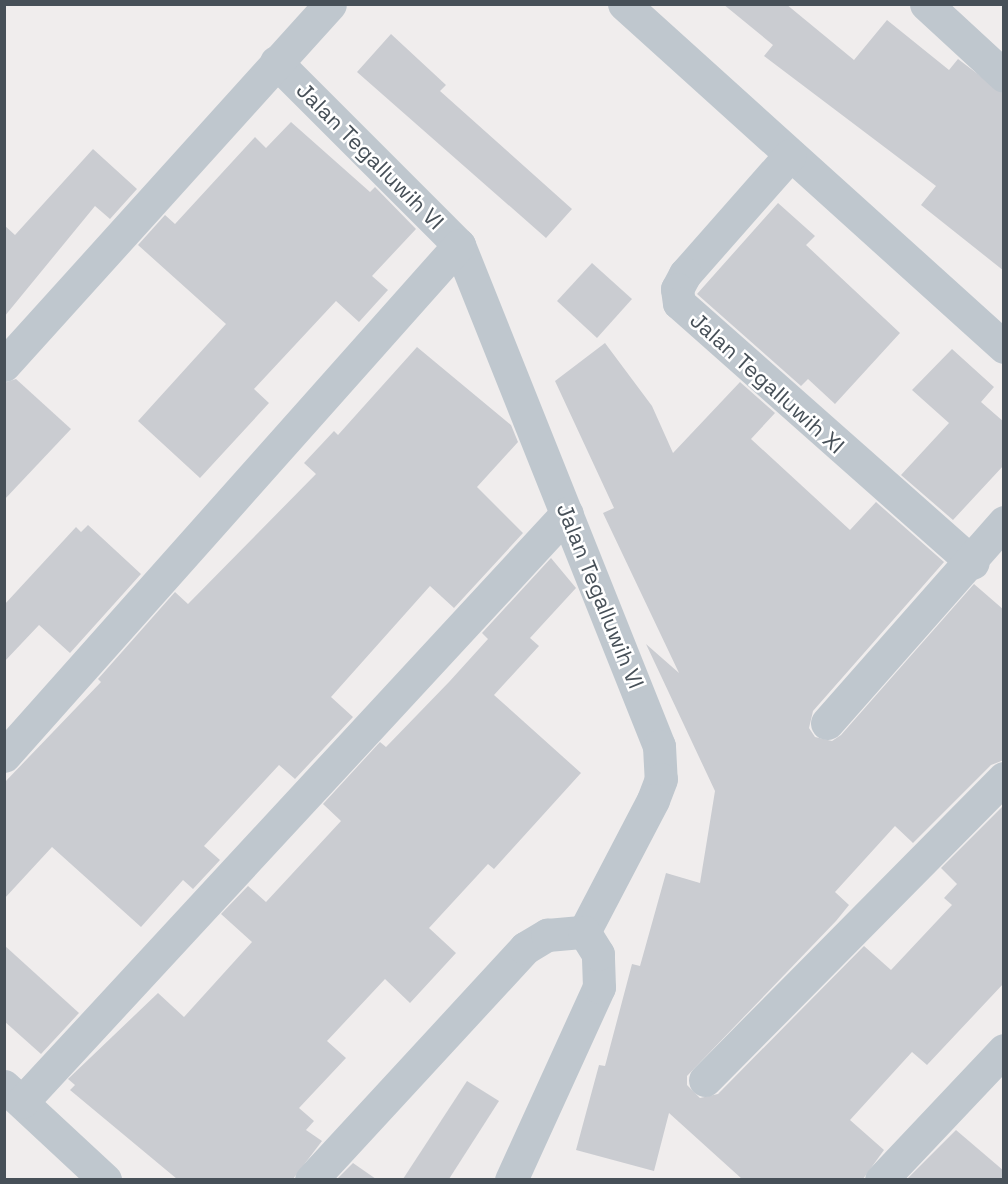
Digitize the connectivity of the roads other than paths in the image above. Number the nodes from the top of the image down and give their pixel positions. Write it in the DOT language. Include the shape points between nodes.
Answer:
graph roads {
  1 [pos="330,4"];
  2 [pos="624,4"];
  3 [pos="927,4"];
  4 [pos="276,62"];
  5 [pos="1004,76"];
  6 [pos="790,155"];
  7 [pos="459,245"];
  8 [pos="1004,347"];
  9 [pos="4,365"];
  10 [pos="567,513"];
  11 [pos="1004,522"];
  12 [pos="972,563"];
  13 [pos="827,723"];
  14 [pos="4,756"];
  15 [pos="1004,778"];
  16 [pos="584,932"];
  17 [pos="1004,1050"];
  18 [pos="705,1080"];
  19 [pos="13,1094"];
  20 [pos="105,1179"];
  21 [pos="311,1179"];
  22 [pos="512,1179"];
  23 [pos="881,1179"];
  1 -- 4 [label="street"];
  2 -- 6 [label="street"];
  3 -- 5 [label="street"];
  4 -- 7 [label="street, Jalan Tegalluwih VI"];
  4 -- 9 [label="street"];
  6 -- 8 [label="street"];
  6 -- 12 [label="street, Jalan Tegalluwih XI" via="685,274 677,289 679,303"];
  7 -- 10 [label="street, Jalan Tegalluwih VI"];
  7 -- 14 [label="street"];
  10 -- 16 [label="street, Jalan Tegalluwih VI" via="659,746 661,779"];
  10 -- 19 [label="street"];
  11 -- 12 [label="street"];
  12 -- 13 [label="street"];
  15 -- 18 [label="street"];
  16 -- 21 [label="street" via="547,936 525,948"];
  16 -- 22 [label="street" via="598,954 599,987"];
  17 -- 23 [label="street"];
  19 -- 20 [label="street"];
}
